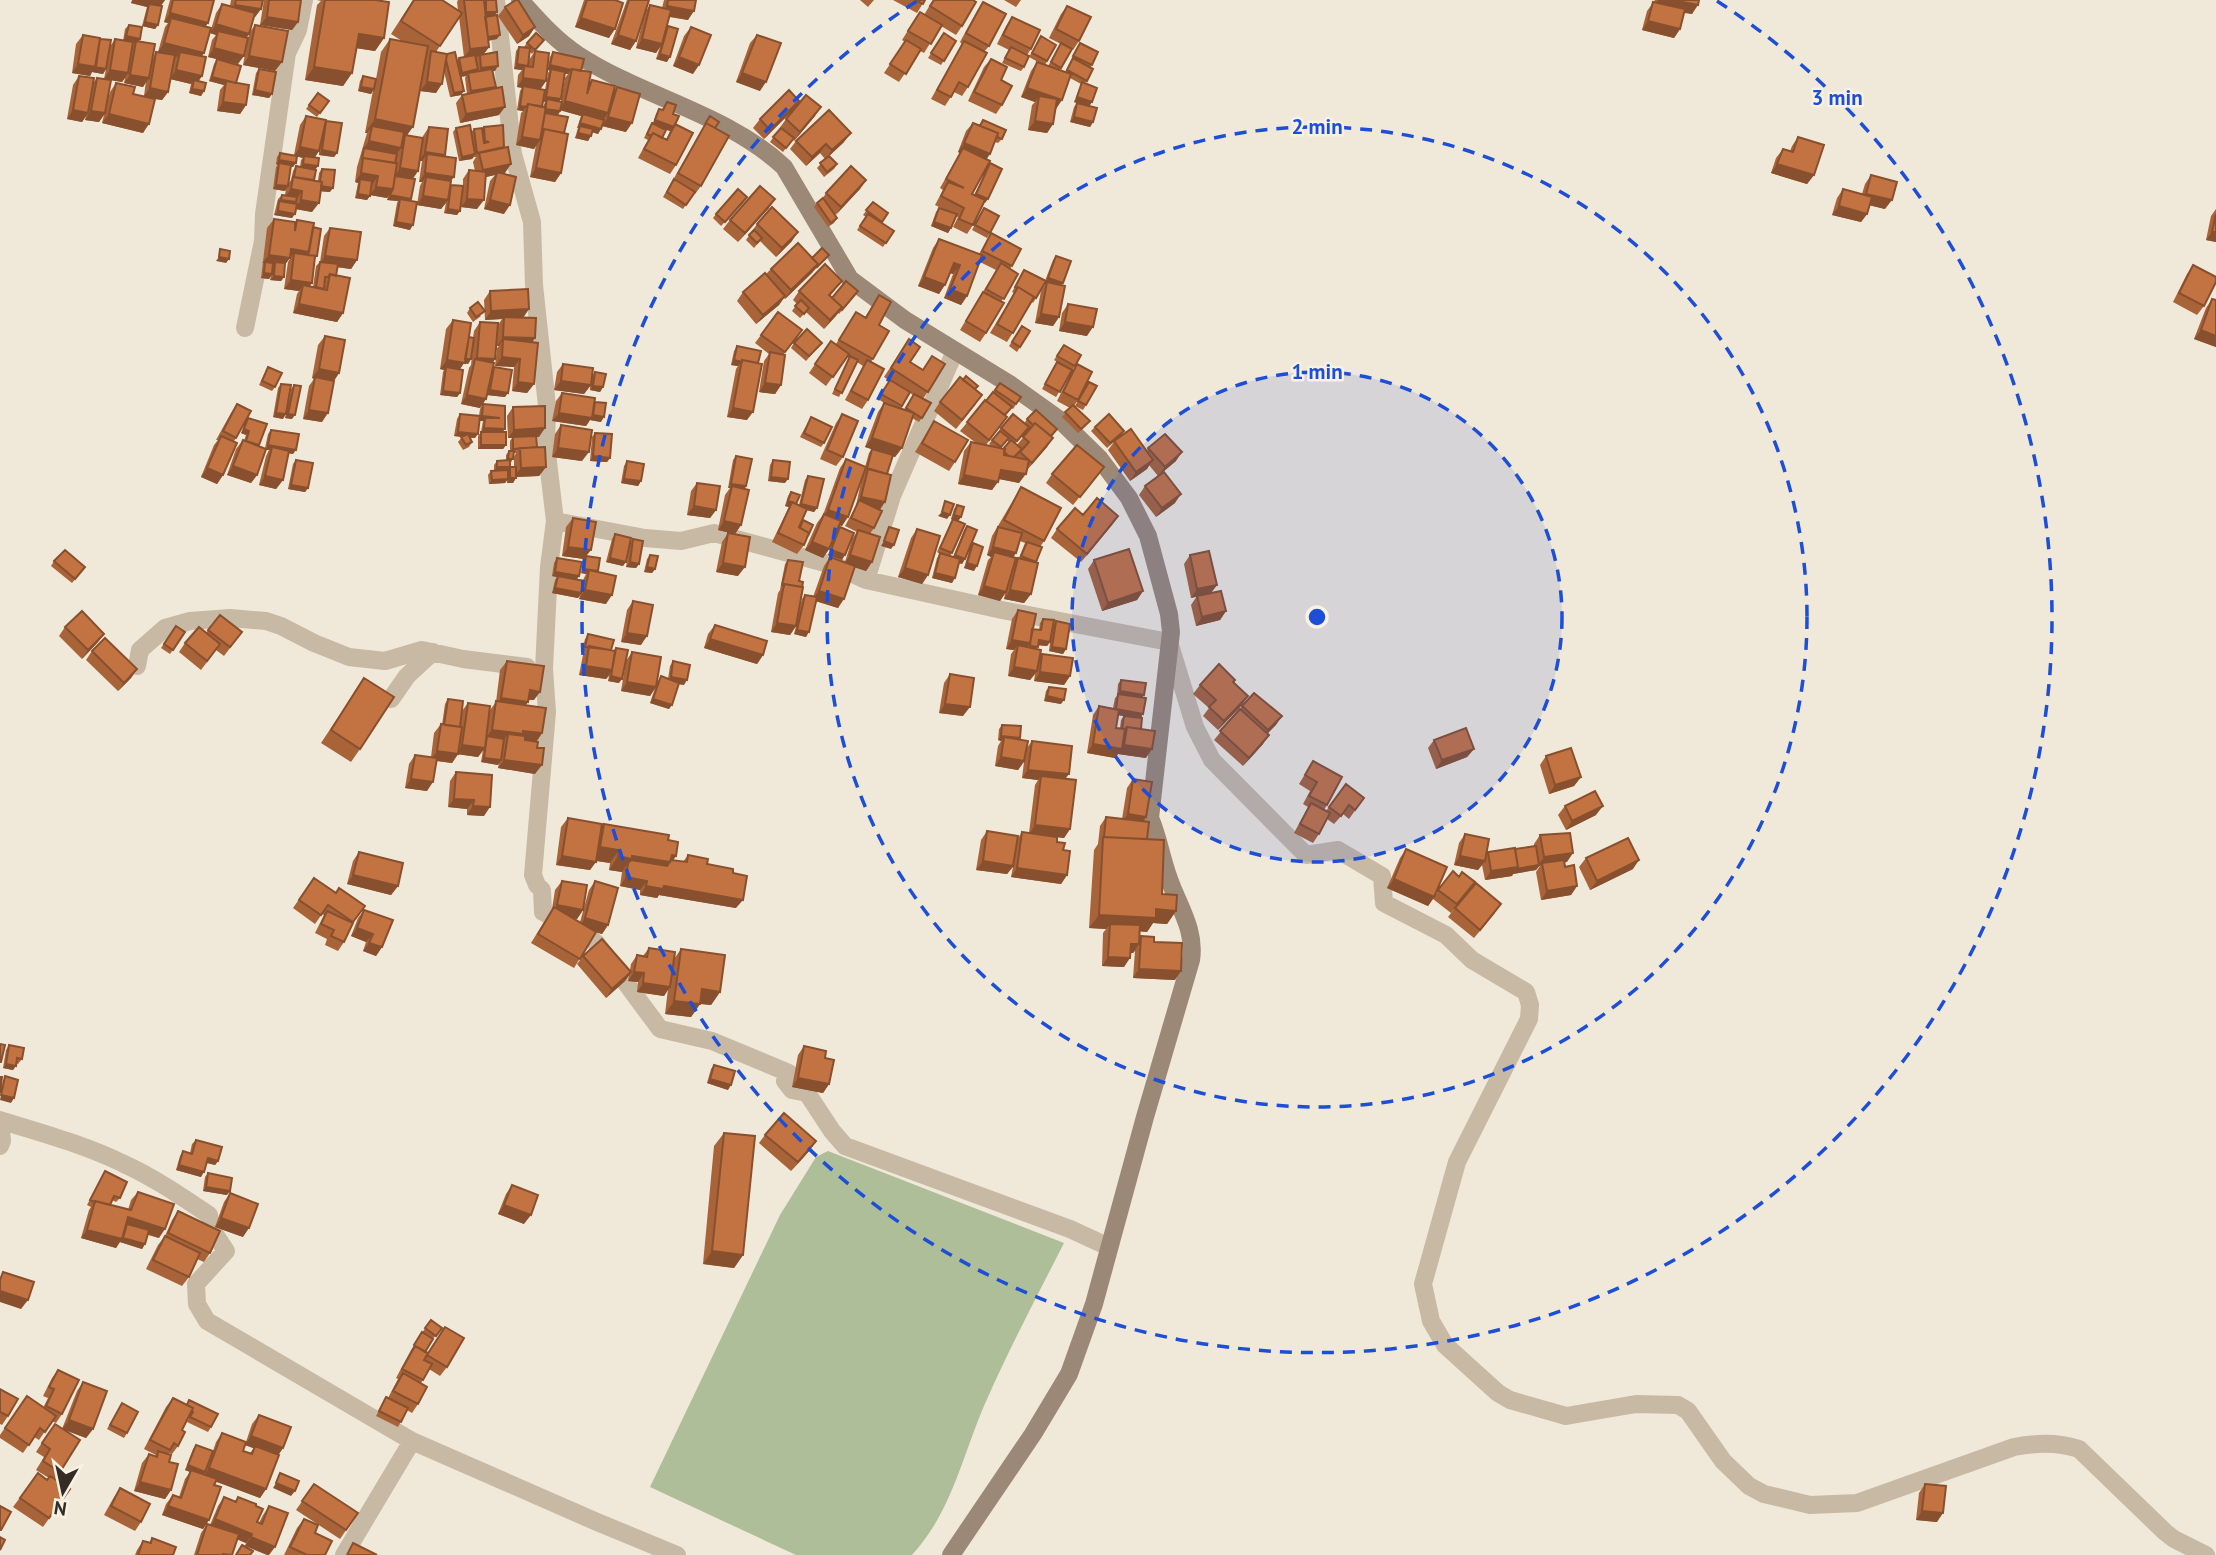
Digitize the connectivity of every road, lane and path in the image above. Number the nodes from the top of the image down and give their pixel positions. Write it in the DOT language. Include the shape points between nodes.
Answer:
graph roads {
  1 [pos="304,0"];
  2 [pos="496,0"];
  3 [pos="520,0"];
  4 [pos="245,328"];
  5 [pos="955,351"];
  6 [pos="555,521"];
  7 [pos="866,580"];
  8 [pos="1170,642"];
  9 [pos="433,652"];
  10 [pos="137,666"];
  11 [pos="544,669"];
  12 [pos="391,699"];
  13 [pos="0,1121"];
  14 [pos="0,1146"];
  15 [pos="1109,1247"];
  16 [pos="412,1441"];
  17 [pos="344,1555"];
  18 [pos="677,1555"];
  19 [pos="951,1555"];
  20 [pos="2206,1555"];
  1 -- 4 [label="street" via="287,53 265,232"];
  2 -- 6 [label="street" via="513,154 531,222 547,406 545,445"];
  3 -- 5 [label="street" via="557,41 579,56 718,122 772,156 784,167 849,279"];
  5 -- 7 [label="street" via="892,496"];
  5 -- 8 [label="street" via="1059,420 1108,469 1148,537 1169,614"];
  6 -- 7 [label="street" via="681,541 714,533 836,566"];
  6 -- 11 [label="street"];
  7 -- 8 [label="street"];
  8 -- 15 [label="street" via="1150,818 1190,929 1193,950"];
  8 -- 20 [label="street" via="1195,727 1212,760 1306,855 1338,850 1382,876 1384,903 1446,935 1472,960 1526,992 1529,1018 1457,1162 1423,1284 1432,1321 1445,1345 1498,1393 1566,1416 1641,1404 1678,1405 1688,1411 1723,1461 1749,1486 1810,1505 1857,1503 2014,1447 2070,1446 2079,1449 2174,1539"];
  9 -- 10 [label="street" via="422,650 385,661 349,657 266,621 230,618 165,628 140,650"];
  9 -- 11 [label="street"];
  9 -- 12 [label="street"];
  11 -- 15 [label="street" via="547,712 533,875 542,890 543,912 597,944 660,1029 712,1041 789,1073 785,1081 792,1090 807,1093 845,1146"];
  13 -- 14 [label="street"];
  13 -- 16 [label="street" via="121,1162 209,1216 226,1251 196,1284 203,1317"];
  15 -- 19 [label="street" via="1069,1374"];
  16 -- 17 [label="street"];
  16 -- 18 [label="street"];
}
